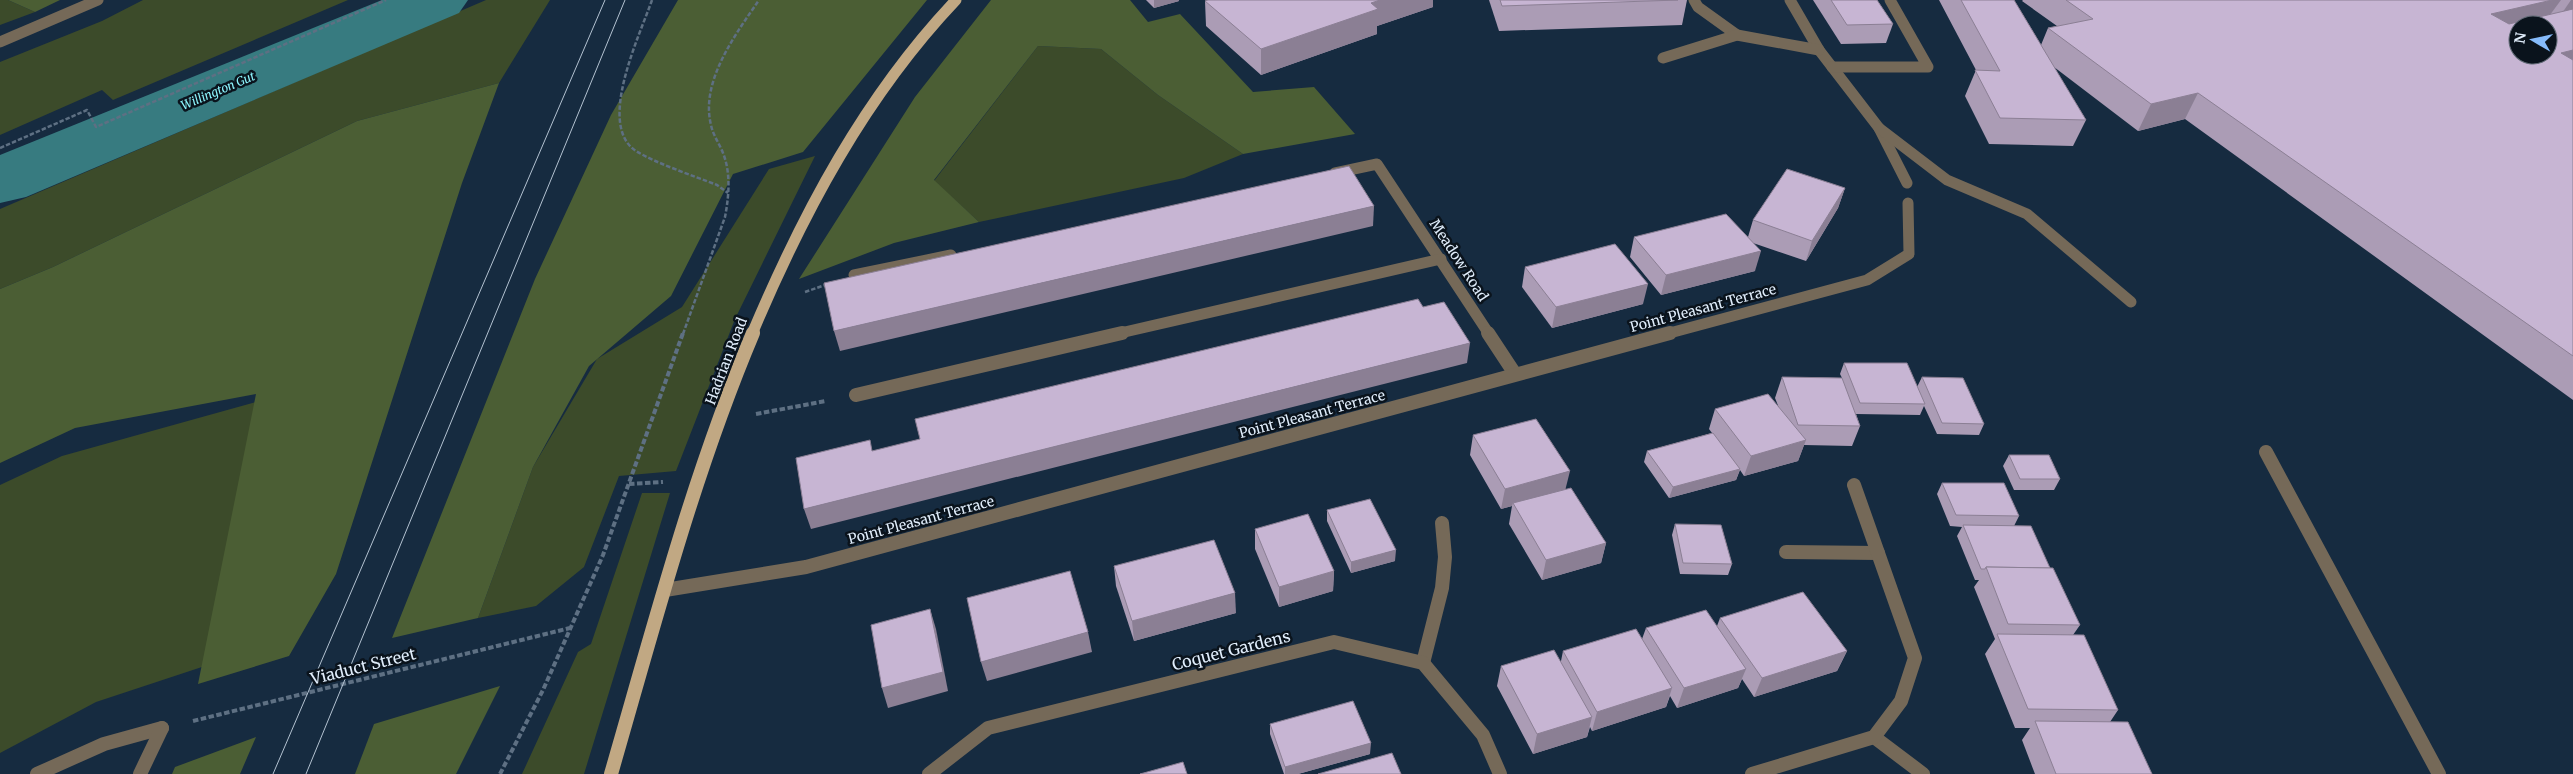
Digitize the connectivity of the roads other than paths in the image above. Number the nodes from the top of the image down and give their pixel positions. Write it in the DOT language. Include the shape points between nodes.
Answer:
graph roads {
  1 [pos="98,0"];
  2 [pos="956,0"];
  3 [pos="1694,0"];
  4 [pos="1790,0"];
  5 [pos="1890,0"];
  6 [pos="1737,35"];
  7 [pos="0,42"];
  8 [pos="1819,50"];
  9 [pos="1663,58"];
  10 [pos="1832,67"];
  11 [pos="1879,128"];
  12 [pos="1319,176"];
  13 [pos="1907,182"];
  14 [pos="1908,203"];
  15 [pos="961,252"];
  16 [pos="1441,259"];
  17 [pos="854,275"];
  18 [pos="2132,302"];
  19 [pos="1515,374"];
  20 [pos="856,395"];
  21 [pos="2266,452"];
  22 [pos="1854,485"];
  23 [pos="1442,523"];
  24 [pos="1786,552"];
  25 [pos="1878,553"];
  26 [pos="665,590"];
  27 [pos="1423,663"];
  28 [pos="1874,737"];
  29 [pos="37,774"];
  30 [pos="140,774"];
  31 [pos="611,774"];
  32 [pos="929,774"];
  33 [pos="1500,774"];
  34 [pos="1752,774"];
  35 [pos="1922,774"];
  36 [pos="2439,774"];
  1 -- 7 [label="street"];
  2 -- 26 [label="main road, Hadrian Road" via="873,104 800,225 764,306 720,421"];
  3 -- 6 [label="street" via="1698,7"];
  4 -- 8 [label="street"];
  5 -- 10 [label="street" via="1928,67"];
  6 -- 8 [label="street"];
  6 -- 9 [label="street"];
  8 -- 10 [label="street"];
  10 -- 11 [label="street"];
  11 -- 13 [label="street"];
  11 -- 18 [label="street" via="1947,180 2027,214"];
  12 -- 16 [label="street, Meadow Road" via="1377,164"];
  14 -- 19 [label="street, Point Pleasant Terrace" via="1909,254 1867,280"];
  15 -- 17 [label="street"];
  16 -- 19 [label="street, Meadow Road"];
  16 -- 20 [label="street"];
  19 -- 26 [label="street, Point Pleasant Terrace" via="806,568"];
  21 -- 36 [label="street"];
  22 -- 25 [label="street"];
  23 -- 27 [label="street" via="1445,557 1442,588"];
  24 -- 25 [label="street"];
  25 -- 28 [label="street" via="1915,658 1901,700"];
  26 -- 31 [label="main road, Hadrian Road"];
  27 -- 32 [label="street, Coquet Gardens" via="1334,642 988,728"];
  27 -- 33 [label="street" via="1483,735"];
  28 -- 34 [label="street"];
  28 -- 35 [label="street"];
  29 -- 30 [label="street" via="104,744 162,728"];
}
